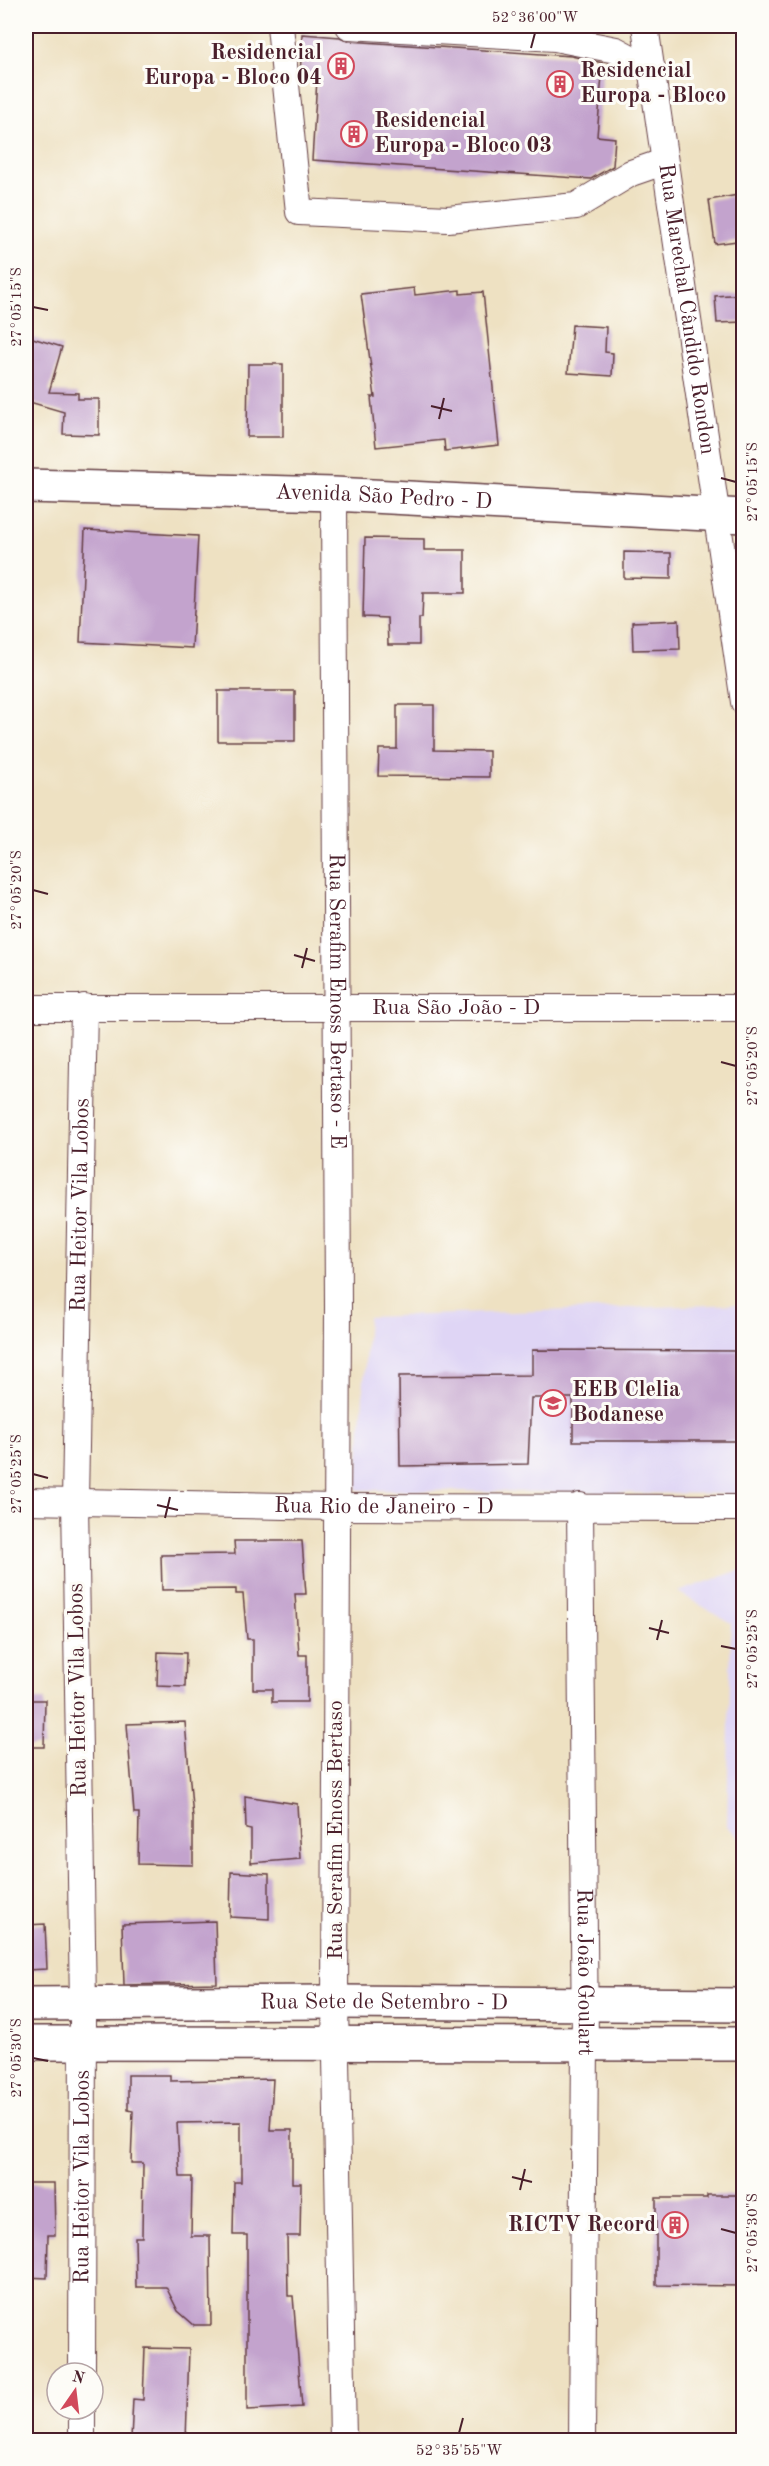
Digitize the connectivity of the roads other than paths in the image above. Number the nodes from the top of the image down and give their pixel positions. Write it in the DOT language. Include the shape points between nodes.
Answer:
graph roads {
  1 [pos="280,26"];
  2 [pos="350,26"];
  3 [pos="645,26"];
  4 [pos="653,70"];
  5 [pos="663,162"];
  6 [pos="26,486"];
  7 [pos="334,494"];
  8 [pos="731,515"];
  9 [pos="744,702"];
  10 [pos="84,1007"];
  11 [pos="26,1008"];
  12 [pos="338,1008"];
  13 [pos="744,1008"];
  14 [pos="26,1501"];
  15 [pos="75,1501"];
  16 [pos="580,1506"];
  17 [pos="336,1507"];
  18 [pos="744,1508"];
  19 [pos="335,2002"];
  20 [pos="585,2003"];
  21 [pos="26,2004"];
  22 [pos="744,2005"];
  23 [pos="83,2006"];
  24 [pos="26,2043"];
  25 [pos="82,2043"];
  26 [pos="585,2044"];
  27 [pos="744,2044"];
  28 [pos="337,2046"];
  29 [pos="82,2361"];
  30 [pos="82,2421"];
  31 [pos="82,2440"];
  32 [pos="343,2440"];
  33 [pos="582,2440"];
  1 -- 5 [label="street" via="299,212 448,219 576,207 631,173"];
  2 -- 4 [label="street" via="555,38 616,50"];
  3 -- 4 [label="street, Rua Marechal Cândido Rondon"];
  4 -- 5 [label="street, Rua Marechal Cândido Rondon"];
  5 -- 8 [label="street, Rua Marechal Cândido Rondon"];
  6 -- 7 [label="street, Avenida São Pedro - D"];
  7 -- 8 [label="street, Avenida São Pedro - D"];
  7 -- 12 [label="street, Rua Serafim Enoss Bertaso - E"];
  8 -- 9 [label="street, Rua Marechal Cândido Rondon"];
  10 -- 11 [label="street, Rua São João - D"];
  10 -- 12 [label="street, Rua São João - D"];
  10 -- 15 [label="street, Rua Heitor Vila Lobos"];
  12 -- 13 [label="street, Rua São João - D"];
  12 -- 17 [label="street, Rua Serafim Enoss Bertaso - E"];
  14 -- 15 [label="street, Rua Rio de Janeiro - D"];
  15 -- 17 [label="street, Rua Rio de Janeiro - D"];
  15 -- 23 [label="street, Rua Heitor Vila Lobos"];
  16 -- 17 [label="street, Rua Rio de Janeiro - D"];
  16 -- 18 [label="street, Rua Rio de Janeiro - D"];
  16 -- 20 [label="street, Rua João Goulart"];
  17 -- 19 [label="street, Rua Serafim Enoss Bertaso"];
  19 -- 20 [label="street, Rua Sete de Setembro - D"];
  19 -- 23 [label="street, Rua Sete de Setembro - D"];
  19 -- 28 [label="street, Rua Serafim Enoss Bertaso"];
  20 -- 22 [label="street, Rua Sete de Setembro - D"];
  20 -- 26 [label="street, Rua João Goulart"];
  21 -- 23 [label="street, Rua Sete de Setembro - D"];
  23 -- 25 [label="street, Rua Heitor Vila Lobos"];
  24 -- 25 [label="street, Rua Sete de Setembro - D"];
  25 -- 28 [label="street, Rua Sete de Setembro - D"];
  25 -- 29 [label="street, Rua Heitor Vila Lobos"];
  26 -- 27 [label="street, Rua Sete de Setembro - D"];
  26 -- 28 [label="street, Rua Sete de Setembro - D"];
  26 -- 33 [label="street, Rua João Goulart"];
  28 -- 32 [label="street, Rua Serafim Enoss Bertaso"];
  30 -- 31 [label="street"];
}
